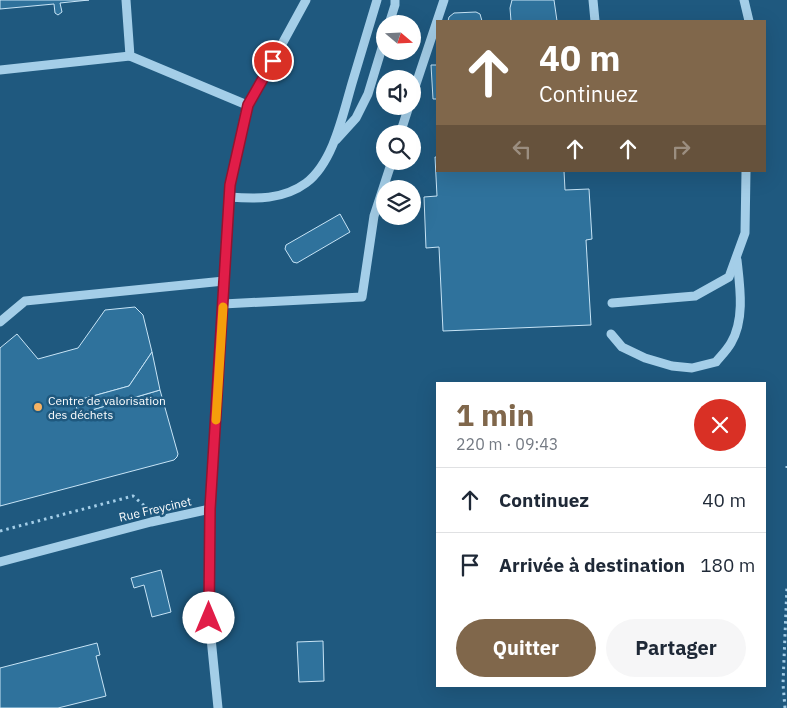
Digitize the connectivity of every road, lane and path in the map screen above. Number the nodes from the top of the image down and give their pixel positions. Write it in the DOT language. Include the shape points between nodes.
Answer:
graph roads {
  1 [pos="126,0"];
  2 [pos="306,0"];
  3 [pos="377,0"];
  4 [pos="395,0"];
  5 [pos="444,0"];
  6 [pos="593,0"];
  7 [pos="744,0"];
  8 [pos="392,15"];
  9 [pos="437,20"];
  10 [pos="595,20"];
  11 [pos="749,20"];
  12 [pos="436,24"];
  13 [pos="130,56"];
  14 [pos="378,60"];
  15 [pos="0,70"];
  16 [pos="421,70"];
  17 [pos="248,105"];
  18 [pos="332,144"];
  19 [pos="389,170"];
  20 [pos="746,172"];
  21 [pos="229,197"];
  22 [pos="737,258"];
  23 [pos="224,281"];
  24 [pos="612,302"];
  25 [pos="223,304"];
  26 [pos="0,322"];
  27 [pos="611,334"];
  28 [pos="210,509"];
  29 [pos="151,522"];
  30 [pos="0,530"];
  31 [pos="0,562"];
  32 [pos="787,586"];
  33 [pos="218,708"];
  34 [pos="785,708"];
  1 -- 13 [label="street"];
  2 -- 17 [label="street"];
  3 -- 18 [label="street"];
  4 -- 8 [label="street"];
  5 -- 9 [label="street"];
  6 -- 10 [label="street"];
  7 -- 11 [label="street"];
  12 -- 16 [label="street"];
  13 -- 15 [label="street"];
  13 -- 17 [label="street"];
  14 -- 18 [label="street" via="368,94 356,118"];
  17 -- 21 [label="street"];
  18 -- 21 [label="street" via="319,171 305,184 276,197"];
  19 -- 25 [label="street" via="374,216 362,297"];
  20 -- 22 [label="street" via="745,233"];
  21 -- 23 [label="street"];
  22 -- 24 [label="street" via="728,277 695,296"];
  22 -- 27 [label="street" via="739,319 732,342 716,362 692,368 672,366 622,347"];
  23 -- 25 [label="street"];
  23 -- 26 [label="street" via="25,301"];
  25 -- 28 [label="street"];
  28 -- 29 [label="street, Rue Freycinet"];
  28 -- 33 [label="street, Rue Freycinet" via="209,618"];
  29 -- 30 [label="path" via="147,508 133,496"];
  29 -- 31 [label="street, Rue Freycinet"];
  32 -- 34 [label="path"];
}
